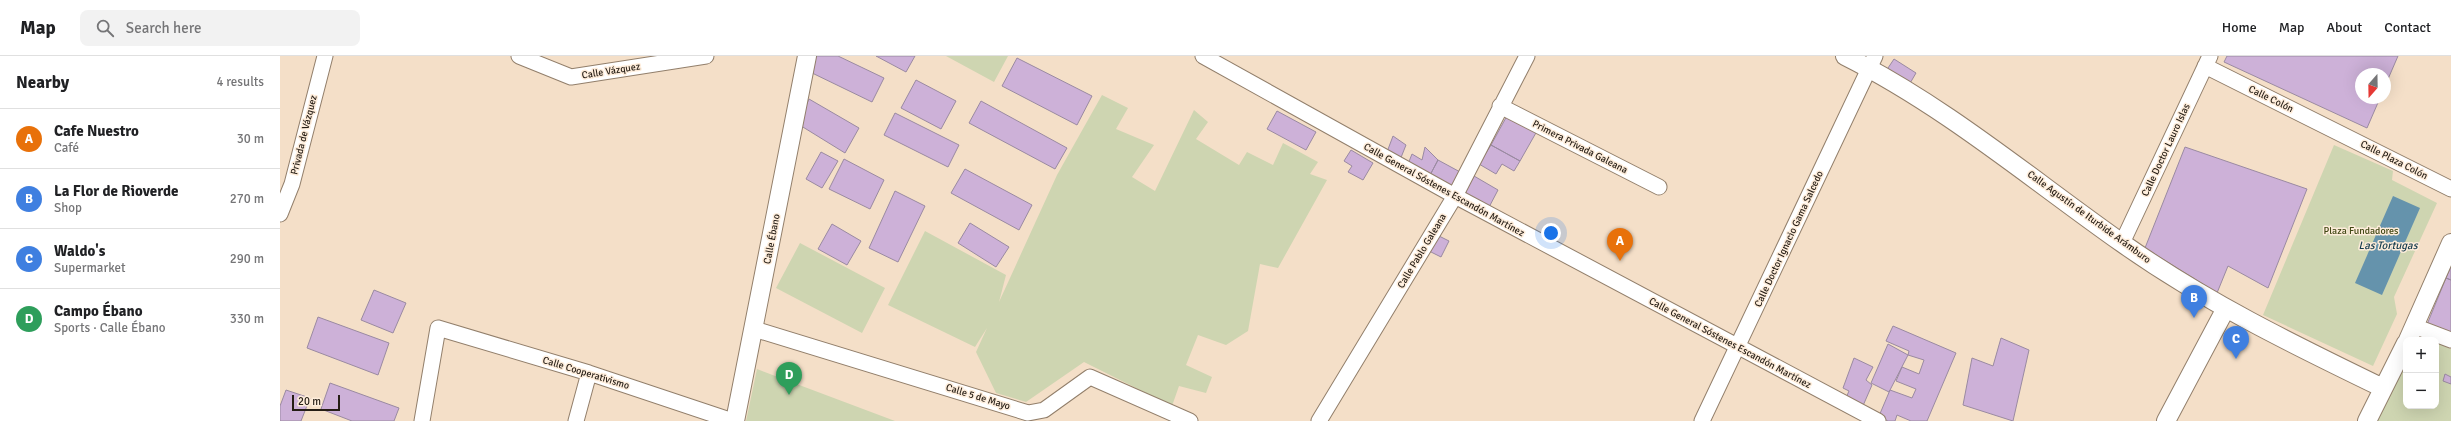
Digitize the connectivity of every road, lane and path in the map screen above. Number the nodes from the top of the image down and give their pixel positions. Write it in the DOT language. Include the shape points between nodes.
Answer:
graph roads {
  1 [pos="325,56"];
  2 [pos="519,56"];
  3 [pos="706,56"];
  4 [pos="807,56"];
  5 [pos="1203,56"];
  6 [pos="1527,56"];
  7 [pos="1845,56"];
  8 [pos="2208,61"];
  9 [pos="1872,62"];
  10 [pos="1500,106"];
  11 [pos="2338,131"];
  12 [pos="286,182"];
  13 [pos="1659,187"];
  14 [pos="2451,189"];
  15 [pos="1455,196"];
  16 [pos="280,214"];
  17 [pos="2122,243"];
  18 [pos="2451,243"];
  19 [pos="2225,310"];
  20 [pos="754,329"];
  21 [pos="2411,333"];
  22 [pos="2451,340"];
  23 [pos="1738,348"];
  24 [pos="2403,349"];
  25 [pos="589,373"];
  26 [pos="2383,388"];
  27 [pos="422,421"];
  28 [pos="576,421"];
  29 [pos="734,421"];
  30 [pos="1190,421"];
  31 [pos="1319,421"];
  32 [pos="1702,421"];
  33 [pos="1878,421"];
  34 [pos="2166,421"];
  35 [pos="2367,421"];
  1 -- 12 [label="street, Privada de Vázquez"];
  2 -- 3 [label="street, Calle Vázquez" via="571,77"];
  4 -- 20 [label="street, Calle Ébano"];
  5 -- 15 [label="street, Calle General Sóstenes Escandón Martínez"];
  6 -- 10 [label="street, Calle Pablo Galeana"];
  7 -- 9 [label="street, Calle Agustín de Iturbide Arámburo"];
  8 -- 11 [label="street, Calle Colón"];
  8 -- 17 [label="street, Calle Doctor Lauro Islas"];
  9 -- 17 [label="street, Calle Agustín de Iturbide Arámburo"];
  9 -- 23 [label="street, Calle Doctor Ignacio Gama Salcedo"];
  10 -- 13 [label="street, Primera Privada Galeana"];
  10 -- 15 [label="street, Calle Pablo Galeana"];
  11 -- 14 [label="street, Calle Plaza Colón"];
  12 -- 16 [label="street, Privada de Vázquez"];
  15 -- 23 [label="street, Calle General Sóstenes Escandón Martínez"];
  15 -- 31 [label="street, Calle Pablo Galeana"];
  17 -- 19 [label="street, Calle Agustín de Iturbide Arámburo"];
  18 -- 21 [label="street"];
  19 -- 26 [label="street, Calle Agustín de Iturbide Arámburo"];
  19 -- 34 [label="street"];
  20 -- 29 [label="street, Calle Ébano"];
  20 -- 30 [label="street, Calle 5 de Mayo" via="1028,413 1044,410 1090,377"];
  21 -- 22 [label="street"];
  23 -- 32 [label="street, Calle Doctor Ignacio Gama Salcedo"];
  23 -- 33 [label="street, Calle General Sóstenes Escandón Martínez"];
  24 -- 26 [label="street"];
  25 -- 27 [label="street, Calle Cooperativismo" via="438,328"];
  25 -- 28 [label="street"];
  25 -- 29 [label="street, Calle Cooperativismo"];
  26 -- 35 [label="street"];
}
